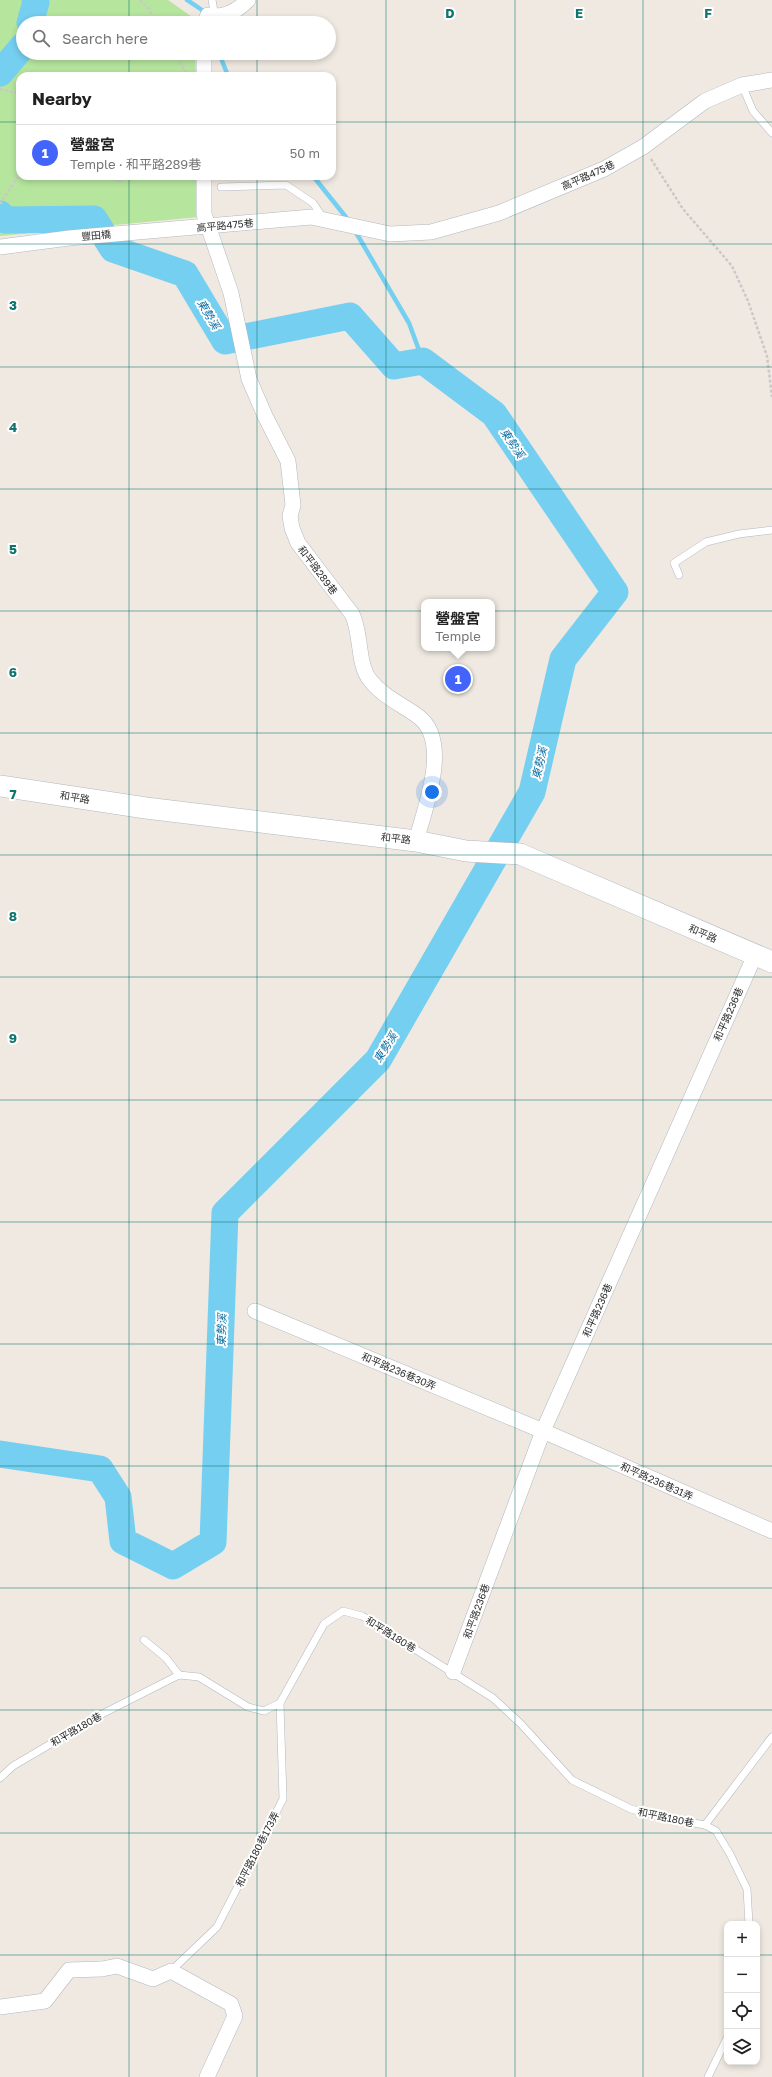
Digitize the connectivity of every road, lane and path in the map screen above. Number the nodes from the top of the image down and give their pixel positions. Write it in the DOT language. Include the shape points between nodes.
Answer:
graph roads {
  1 [pos="140,0"];
  2 [pos="212,0"];
  3 [pos="248,0"];
  4 [pos="153,16"];
  5 [pos="209,16"];
  6 [pos="217,16"];
  7 [pos="179,60"];
  8 [pos="204,60"];
  9 [pos="186,72"];
  10 [pos="204,72"];
  11 [pos="772,80"];
  12 [pos="742,85"];
  13 [pos="0,89"];
  14 [pos="16,93"];
  15 [pos="772,133"];
  16 [pos="643,147"];
  17 [pos="16,180"];
  18 [pos="204,180"];
  19 [pos="220,187"];
  20 [pos="1,202"];
  21 [pos="326,222"];
  22 [pos="208,227"];
  23 [pos="124,233"];
  24 [pos="0,247"];
  25 [pos="772,355"];
  26 [pos="767,356"];
  27 [pos="772,397"];
  28 [pos="772,530"];
  29 [pos="679,575"];
  30 [pos="0,786"];
  31 [pos="416,840"];
  32 [pos="763,959"];
  33 [pos="255,1311"];
  34 [pos="543,1431"];
  35 [pos="772,1531"];
  36 [pos="144,1640"];
  37 [pos="453,1672"];
  38 [pos="179,1675"];
  39 [pos="280,1703"];
  40 [pos="772,1737"];
  41 [pos="0,1778"];
  42 [pos="705,1825"];
  43 [pos="749,1921"];
  44 [pos="171,1971"];
  45 [pos="0,2007"];
  46 [pos="724,2044"];
  47 [pos="207,2077"];
  48 [pos="708,2077"];
  1 -- 4 [label="path"];
  2 -- 5 [label="lane"];
  3 -- 6 [label="street" via="237,11"];
  7 -- 9 [label="path"];
  8 -- 10 [label="street"];
  11 -- 12 [label="street, 高平路475巷"];
  12 -- 15 [label="lane" via="752,111"];
  12 -- 16 [label="street, 高平路475巷" via="705,101"];
  13 -- 14 [label="path"];
  16 -- 21 [label="street, 高平路475巷" via="604,169 498,214 431,232 390,234"];
  16 -- 26 [label="path" via="682,209 732,266 748,301"];
  17 -- 20 [label="path"];
  18 -- 22 [label="street, 和平路289巷" via="204,214"];
  19 -- 21 [label="lane" via="286,185 313,203"];
  21 -- 22 [label="street, 高平路475巷" via="311,217"];
  22 -- 23 [label="street, 高平路475巷"];
  22 -- 31 [label="street, 和平路289巷" via="231,292 249,379 288,461 293,505 290,516 298,543 352,614 357,625 363,665 369,680 420,718 434,740 434,773"];
  23 -- 24 [label="street, 豐田橋"];
  25 -- 26 [label="path"];
  26 -- 27 [label="path"];
  28 -- 29 [label="lane" via="706,542 674,563"];
  30 -- 31 [label="street, 和平路" via="146,808"];
  31 -- 32 [label="street, 和平路" via="466,850 520,854"];
  32 -- 34 [label="street, 和平路236巷"];
  33 -- 34 [label="street, 和平路236巷30弄"];
  34 -- 35 [label="street, 和平路236巷31弄"];
  34 -- 37 [label="street, 和平路236巷"];
  36 -- 38 [label="lane" via="166,1658"];
  37 -- 39 [label="lane, 和平路180巷" via="362,1616 343,1611 324,1624"];
  37 -- 42 [label="lane, 和平路180巷" via="493,1698 521,1724 572,1780 631,1809"];
  38 -- 39 [label="lane" via="199,1677 248,1707 264,1711"];
  38 -- 41 [label="lane, 和平路180巷" via="98,1716 13,1766"];
  39 -- 44 [label="lane, 和平路180巷173弄" via="283,1799 217,1927"];
  40 -- 42 [label="lane, 和平路180巷"];
  42 -- 43 [label="lane" via="716,1831 747,1889"];
  44 -- 45 [label="street" via="153,1979 117,1966 69,1970 45,2001"];
  44 -- 47 [label="street" via="231,2004 235,2016"];
  46 -- 48 [label="lane"];
}
